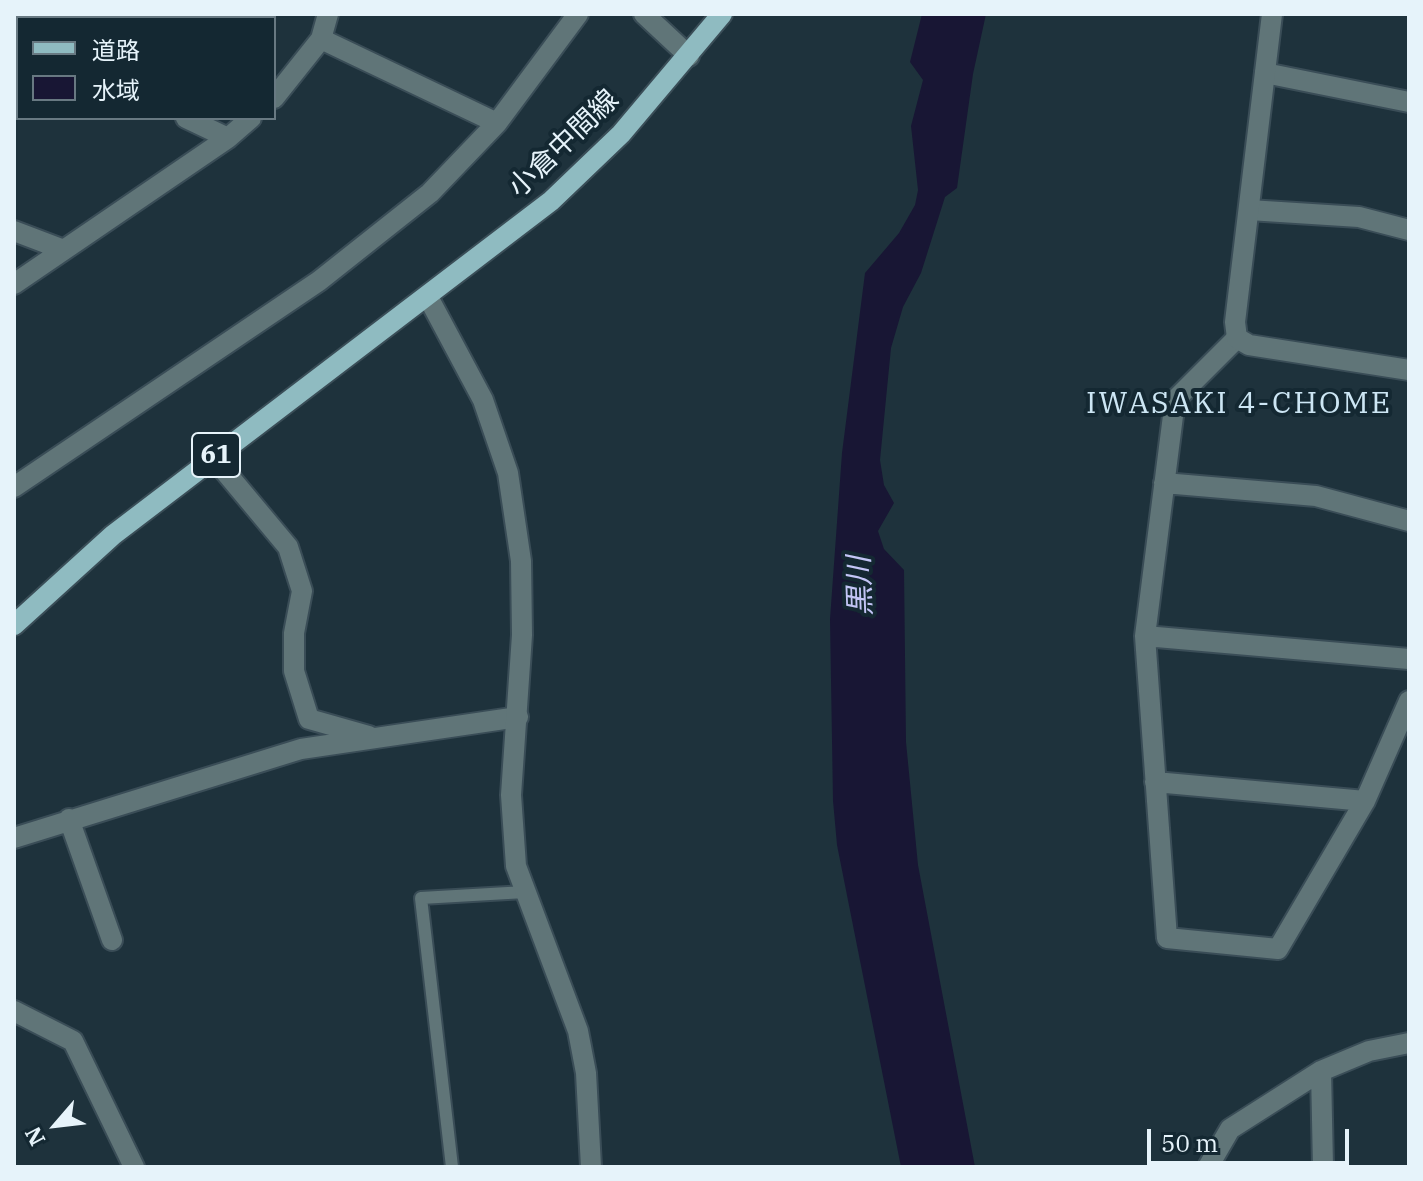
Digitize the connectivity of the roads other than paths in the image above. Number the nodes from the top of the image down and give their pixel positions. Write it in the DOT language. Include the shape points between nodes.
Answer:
graph roads {
  1 [pos="328,14"];
  2 [pos="578,14"];
  3 [pos="644,14"];
  4 [pos="722,14"];
  5 [pos="1272,14"];
  6 [pos="321,39"];
  7 [pos="689,56"];
  8 [pos="1265,73"];
  9 [pos="276,95"];
  10 [pos="1409,102"];
  11 [pos="190,120"];
  12 [pos="249,120"];
  13 [pos="497,123"];
  14 [pos="228,138"];
  15 [pos="1249,210"];
  16 [pos="1409,230"];
  17 [pos="14,231"];
  18 [pos="64,250"];
  19 [pos="14,284"];
  20 [pos="428,297"];
  21 [pos="1237,338"];
  22 [pos="1409,370"];
  23 [pos="213,457"];
  24 [pos="1164,483"];
  25 [pos="14,487"];
  26 [pos="1409,521"];
  27 [pos="14,625"];
  28 [pos="1145,636"];
  29 [pos="1409,659"];
  30 [pos="1409,701"];
  31 [pos="518,717"];
  32 [pos="377,738"];
  33 [pos="1155,782"];
  34 [pos="1365,801"];
  35 [pos="69,819"];
  36 [pos="14,838"];
  37 [pos="525,892"];
  38 [pos="112,940"];
  39 [pos="14,1011"];
  40 [pos="1409,1043"];
  41 [pos="1321,1071"];
  42 [pos="134,1167"];
  43 [pos="452,1167"];
  44 [pos="591,1167"];
  45 [pos="1208,1167"];
  46 [pos="1323,1167"];
  1 -- 6 [label="street"];
  2 -- 13 [label="street"];
  3 -- 7 [label="street"];
  4 -- 7 [label="main road, 小倉中間線 / 61"];
  5 -- 8 [label="street"];
  6 -- 9 [label="street"];
  6 -- 13 [label="street"];
  7 -- 20 [label="main road, 小倉中間線 / 61" via="621,134 551,201"];
  8 -- 10 [label="street"];
  8 -- 15 [label="street"];
  11 -- 14 [label="street"];
  12 -- 14 [label="street"];
  13 -- 25 [label="street" via="430,193 319,281"];
  14 -- 18 [label="street"];
  15 -- 16 [label="street" via="1359,217"];
  15 -- 21 [label="street"];
  17 -- 18 [label="street"];
  18 -- 19 [label="street"];
  20 -- 23 [label="main road, 61"];
  20 -- 31 [label="street" via="483,400 508,473 521,561"];
  21 -- 22 [label="street" via="1249,345"];
  21 -- 24 [label="street" via="1175,400"];
  23 -- 27 [label="main road, 61" via="113,535"];
  23 -- 32 [label="street" via="288,547 302,591 294,671 309,719"];
  24 -- 26 [label="street" via="1316,496"];
  24 -- 28 [label="street"];
  28 -- 29 [label="street"];
  28 -- 33 [label="street"];
  30 -- 34 [label="street"];
  31 -- 32 [label="street"];
  31 -- 37 [label="street" via="511,795 516,866"];
  32 -- 35 [label="street" via="301,749"];
  33 -- 34 [label="street"];
  33 -- 34 [label="street" via="1167,938 1278,949"];
  35 -- 36 [label="street"];
  35 -- 38 [label="street"];
  37 -- 43 [label="lane" via="421,898"];
  37 -- 44 [label="street" via="578,1031 588,1086"];
  39 -- 42 [label="street" via="73,1041"];
  40 -- 41 [label="street" via="1369,1051"];
  41 -- 45 [label="street" via="1230,1129"];
  41 -- 46 [label="street"];
}
